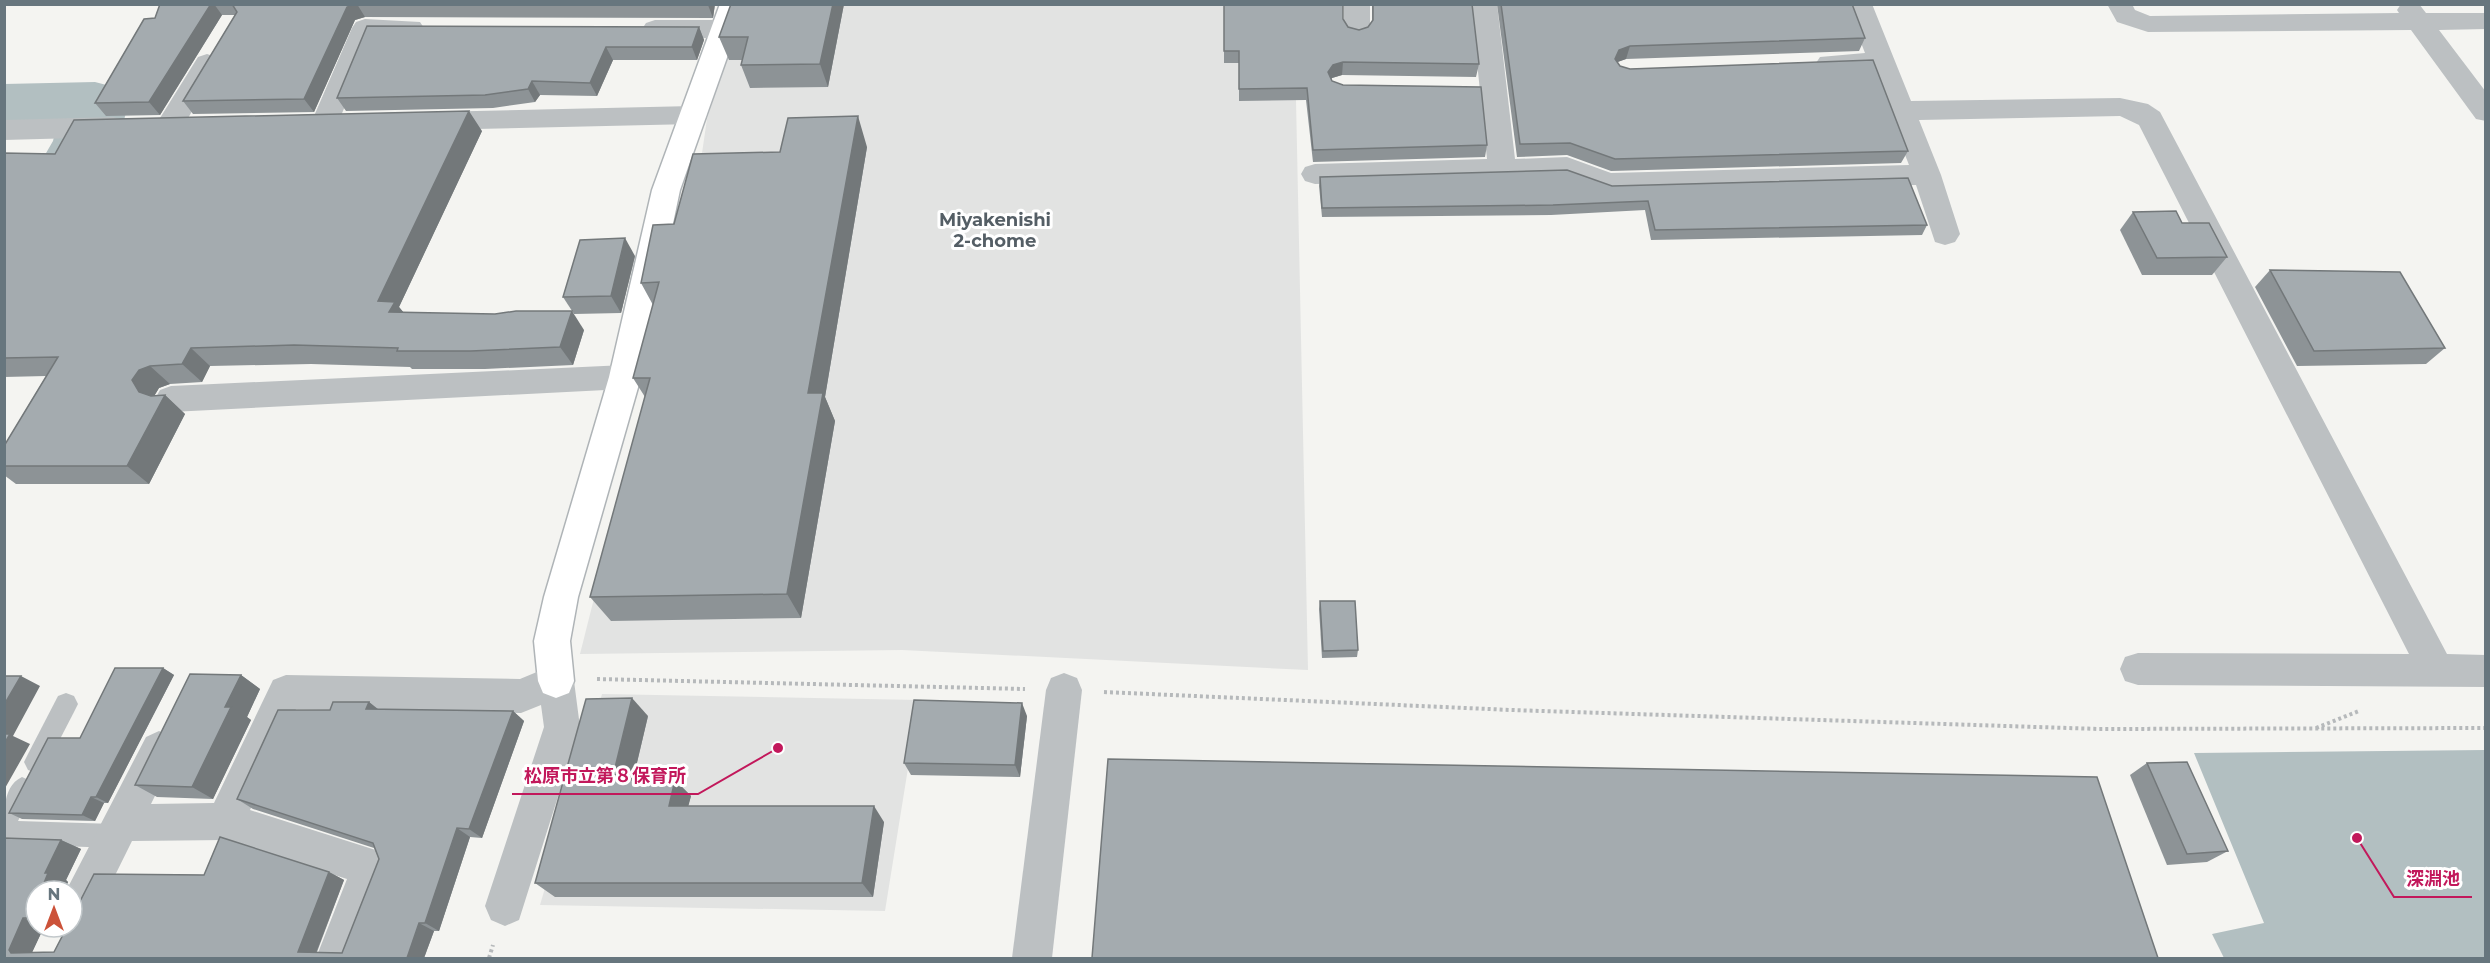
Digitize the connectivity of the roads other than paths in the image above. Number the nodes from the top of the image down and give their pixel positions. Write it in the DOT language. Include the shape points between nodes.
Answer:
graph roads {
  1 [pos="1357,4"];
  2 [pos="1484,4"];
  3 [pos="1859,4"];
  4 [pos="2119,4"];
  5 [pos="2413,13"];
  6 [pos="729,17"];
  7 [pos="2486,21"];
  8 [pos="437,28"];
  9 [pos="629,29"];
  10 [pos="1357,31"];
  11 [pos="219,44"];
  12 [pos="1882,61"];
  13 [pos="1801,64"];
  14 [pos="1902,111"];
  15 [pos="2486,112"];
  16 [pos="693,115"];
  17 [pos="408,121"];
  18 [pos="325,123"];
  19 [pos="4,130"];
  20 [pos="1502,169"];
  21 [pos="1315,174"];
  22 [pos="1927,175"];
  23 [pos="1945,234"];
  24 [pos="625,377"];
  25 [pos="171,399"];
  26 [pos="2138,669"];
  27 [pos="2486,671"];
  28 [pos="2438,672"];
  29 [pos="556,681"];
  30 [pos="1064,690"];
  31 [pos="66,704"];
  32 [pos="175,717"];
  33 [pos="225,821"];
  34 [pos="4,822"];
  35 [pos="118,829"];
  36 [pos="4,832"];
  37 [pos="84,896"];
  38 [pos="505,906"];
  39 [pos="336,958"];
  40 [pos="1032,958"];
  1 -- 10 [label="street"];
  2 -- 20 [label="street" via="1481,88"];
  3 -- 12 [label="street"];
  4 -- 5 [label="street" via="2126,16 2148,24"];
  5 -- 7 [label="street"];
  5 -- 15 [label="street"];
  6 -- 9 [label="street"];
  6 -- 16 [label="street"];
  8 -- 18 [label="street" via="365,28"];
  11 -- 19 [label="street" via="161,126"];
  12 -- 13 [label="street"];
  12 -- 14 [label="street"];
  14 -- 22 [label="street"];
  14 -- 28 [label="street" via="2120,107 2150,118"];
  16 -- 17 [label="street"];
  16 -- 24 [label="street" via="666,190"];
  20 -- 21 [label="street"];
  20 -- 22 [label="street" via="1567,167 1610,183"];
  22 -- 23 [label="street"];
  24 -- 25 [label="street"];
  24 -- 29 [label="street" via="561,597 552,641"];
  26 -- 28 [label="street"];
  27 -- 28 [label="street"];
  29 -- 33 [label="street" via="521,696 286,692"];
  29 -- 38 [label="street" via="562,727"];
  30 -- 40 [label="street"];
  31 -- 34 [label="lane"];
  32 -- 35 [label="street"];
  33 -- 35 [label="street"];
  33 -- 39 [label="street" via="371,867"];
  35 -- 36 [label="lane"];
  35 -- 37 [label="street"];
}
